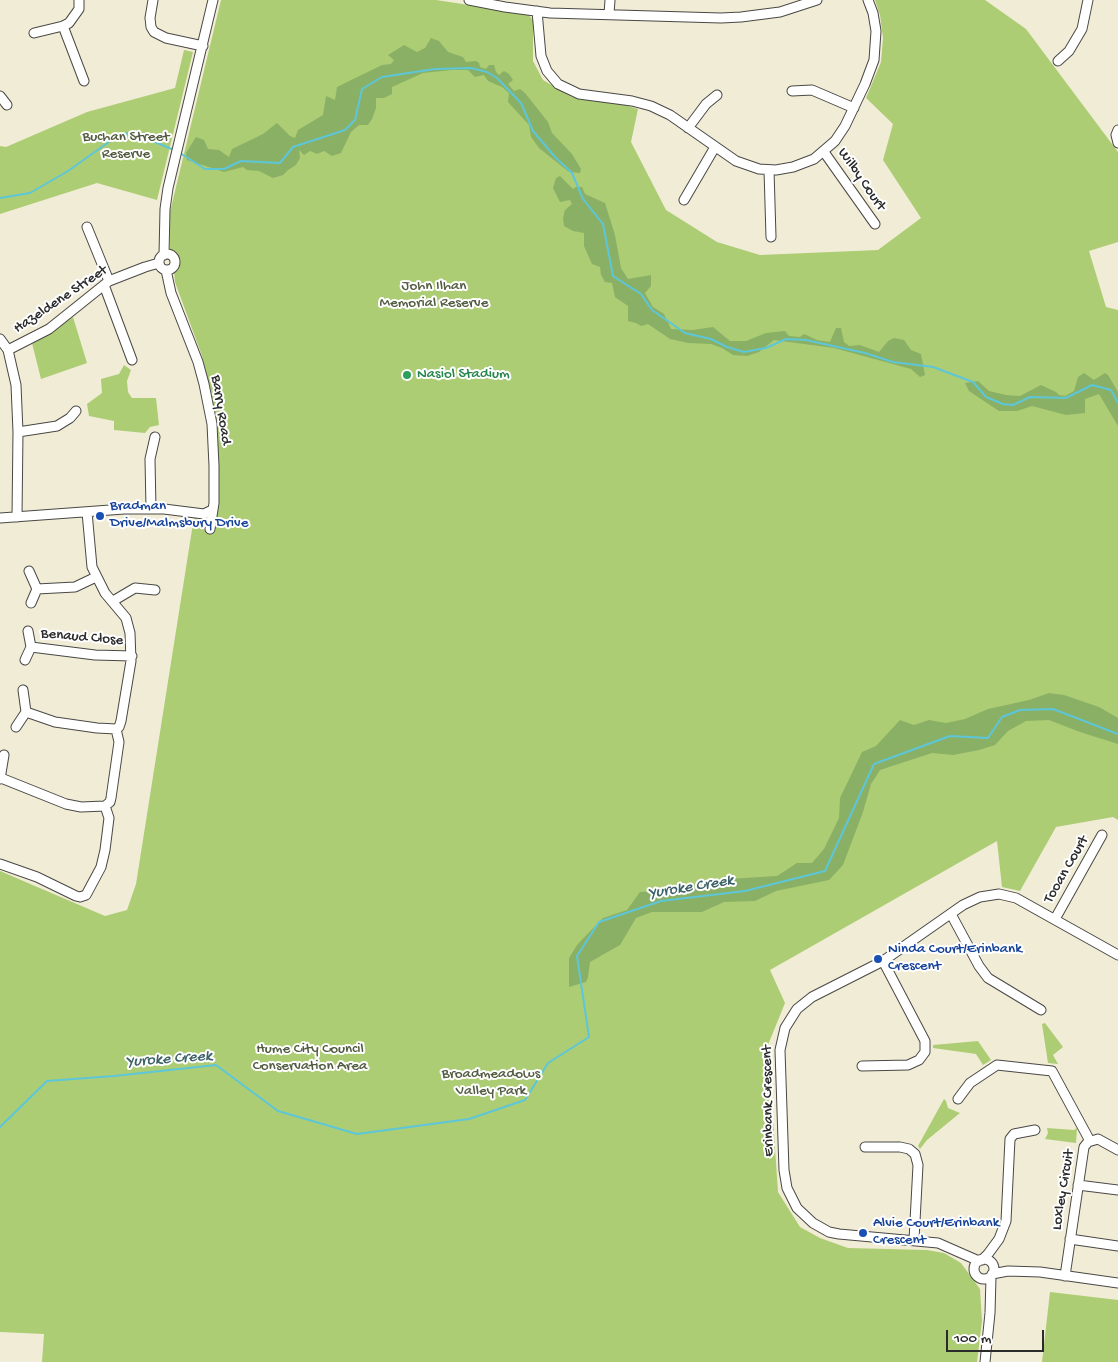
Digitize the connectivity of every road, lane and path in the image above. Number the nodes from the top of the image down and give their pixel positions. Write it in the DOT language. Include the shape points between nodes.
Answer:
graph roads {
  1 [pos="79,0"];
  2 [pos="153,0"];
  3 [pos="213,0"];
  4 [pos="217,0"];
  5 [pos="469,0"];
  6 [pos="610,0"];
  7 [pos="868,0"];
  8 [pos="1088,0"];
  9 [pos="812,1"];
  10 [pos="506,4"];
  11 [pos="537,12"];
  12 [pos="610,14"];
  13 [pos="63,26"];
  14 [pos="34,33"];
  15 [pos="206,34"];
  16 [pos="203,46"];
  17 [pos="1058,61"];
  18 [pos="84,81"];
  19 [pos="792,91"];
  20 [pos="717,95"];
  21 [pos="0,96"];
  22 [pos="7,105"];
  23 [pos="854,108"];
  24 [pos="688,128"];
  25 [pos="1118,130"];
  26 [pos="1118,143"];
  27 [pos="714,147"];
  28 [pos="824,152"];
  29 [pos="768,170"];
  30 [pos="684,200"];
  31 [pos="875,224"];
  32 [pos="86,227"];
  33 [pos="771,237"];
  34 [pos="161,259"];
  35 [pos="166,270"];
  36 [pos="106,283"];
  37 [pos="0,339"];
  38 [pos="8,350"];
  39 [pos="132,360"];
  40 [pos="76,410"];
  41 [pos="18,432"];
  42 [pos="155,437"];
  43 [pos="150,509"];
  44 [pos="212,510"];
  45 [pos="87,512"];
  46 [pos="17,517"];
  47 [pos="0,518"];
  48 [pos="210,529"];
  49 [pos="29,571"];
  50 [pos="96,577"];
  51 [pos="36,589"];
  52 [pos="156,589"];
  53 [pos="113,601"];
  54 [pos="31,603"];
  55 [pos="28,632"];
  56 [pos="31,647"];
  57 [pos="132,656"];
  58 [pos="25,660"];
  59 [pos="23,690"];
  60 [pos="26,712"];
  61 [pos="16,727"];
  62 [pos="116,729"];
  63 [pos="4,755"];
  64 [pos="1,779"];
  65 [pos="106,806"];
  66 [pos="1102,835"];
  67 [pos="0,864"];
  68 [pos="951,914"];
  69 [pos="1055,919"];
  70 [pos="1118,955"];
  71 [pos="883,961"];
  72 [pos="1042,1010"];
  73 [pos="862,1066"];
  74 [pos="958,1099"];
  75 [pos="1035,1130"];
  76 [pos="1090,1141"];
  77 [pos="865,1147"];
  78 [pos="1118,1150"];
  79 [pos="1078,1185"];
  80 [pos="1118,1190"];
  81 [pos="1070,1239"];
  82 [pos="914,1240"];
  83 [pos="1118,1246"];
  84 [pos="986,1267"];
  85 [pos="1065,1276"];
  86 [pos="1118,1283"];
  87 [pos="990,1302"];
  88 [pos="985,1362"];
  1 -- 13 [label="street" via="79,9"];
  2 -- 16 [label="street" via="150,18 154,32"];
  3 -- 15 [label="street"];
  4 -- 15 [label="street"];
  5 -- 10 [label="street"];
  6 -- 12 [label="street"];
  7 -- 23 [label="street" via="875,22 876,49 871,70"];
  8 -- 17 [label="street" via="1082,29"];
  9 -- 12 [label="street" via="780,12 741,17"];
  10 -- 11 [label="street"];
  11 -- 12 [label="street"];
  11 -- 24 [label="street" via="540,56 558,84 579,94 652,106"];
  13 -- 14 [label="street"];
  13 -- 18 [label="street"];
  15 -- 16 [label="street"];
  16 -- 34 [label="street" via="174,162 165,209"];
  19 -- 23 [label="street" via="812,90"];
  20 -- 24 [label="street"];
  21 -- 22 [label="street"];
  23 -- 28 [label="street" via="840,134"];
  24 -- 27 [label="street"];
  25 -- 26 [label="street"];
  27 -- 29 [label="street" via="736,162"];
  27 -- 30 [label="street"];
  28 -- 29 [label="street" via="794,167"];
  28 -- 31 [label="street, Wilby Court"];
  29 -- 33 [label="street"];
  32 -- 36 [label="street"];
  34 -- 35 [label="street" via="162,269"];
  34 -- 35 [label="street" via="171,256 175,262 171,269"];
  34 -- 36 [label="street, Hazeldene Street"];
  35 -- 44 [label="street, Barry Road" via="207,395 214,466"];
  36 -- 38 [label="street, Hazeldene Street" via="49,329"];
  36 -- 39 [label="street"];
  37 -- 38 [label="street"];
  38 -- 41 [label="street" via="16,385"];
  40 -- 41 [label="street" via="57,426"];
  41 -- 46 [label="street"];
  42 -- 43 [label="street" via="150,459"];
  43 -- 44 [label="street" via="204,514"];
  43 -- 45 [label="street"];
  44 -- 48 [label="street, Barry Road"];
  45 -- 46 [label="street"];
  45 -- 50 [label="street" via="89,553"];
  46 -- 47 [label="street"];
  49 -- 51 [label="street"];
  50 -- 51 [label="street" via="76,587"];
  50 -- 53 [label="street"];
  51 -- 54 [label="street"];
  52 -- 53 [label="street" via="134,588"];
  53 -- 57 [label="street" via="128,621"];
  55 -- 56 [label="street, Benaud Close"];
  56 -- 57 [label="street, Benaud Close"];
  56 -- 58 [label="street, Benaud Close"];
  57 -- 62 [label="street" via="122,721"];
  59 -- 60 [label="street"];
  60 -- 61 [label="street"];
  60 -- 62 [label="street" via="55,722"];
  62 -- 65 [label="street" via="119,742 111,798"];
  63 -- 64 [label="street"];
  64 -- 65 [label="street" via="66,804"];
  65 -- 67 [label="street" via="109,818 101,867 83,896 76,896"];
  66 -- 69 [label="street, Tooan Court"];
  68 -- 69 [label="street, Erinbank Crescent" via="972,900 999,894 1025,902"];
  68 -- 71 [label="street, Erinbank Crescent"];
  68 -- 72 [label="street" via="988,978"];
  69 -- 70 [label="street, Erinbank Crescent"];
  71 -- 73 [label="street" via="925,1040 924,1052 914,1063"];
  71 -- 82 [label="street, Erinbank Crescent" via="812,996 797,1009 784,1028 780,1050 784,1179 797,1208 820,1228 839,1234"];
  74 -- 76 [label="street" via="970,1083 997,1065 1052,1071"];
  75 -- 84 [label="street" via="1014,1134 1010,1139 1006,1220"];
  76 -- 78 [label="street, Loxley Circuit" via="1098,1139"];
  76 -- 79 [label="street, Loxley Circuit" via="1083,1150"];
  77 -- 82 [label="street" via="900,1147 915,1154 918,1165"];
  79 -- 80 [label="street"];
  79 -- 81 [label="street, Loxley Circuit"];
  81 -- 83 [label="street"];
  81 -- 85 [label="street, Loxley Circuit"];
  82 -- 84 [label="street, Erinbank Crescent" via="938,1243"];
  84 -- 85 [label="street"];
  84 -- 87 [label="street"];
  84 -- 87 [label="street" via="986,1279 981,1279"];
  85 -- 86 [label="street"];
  87 -- 88 [label="street"];
}
